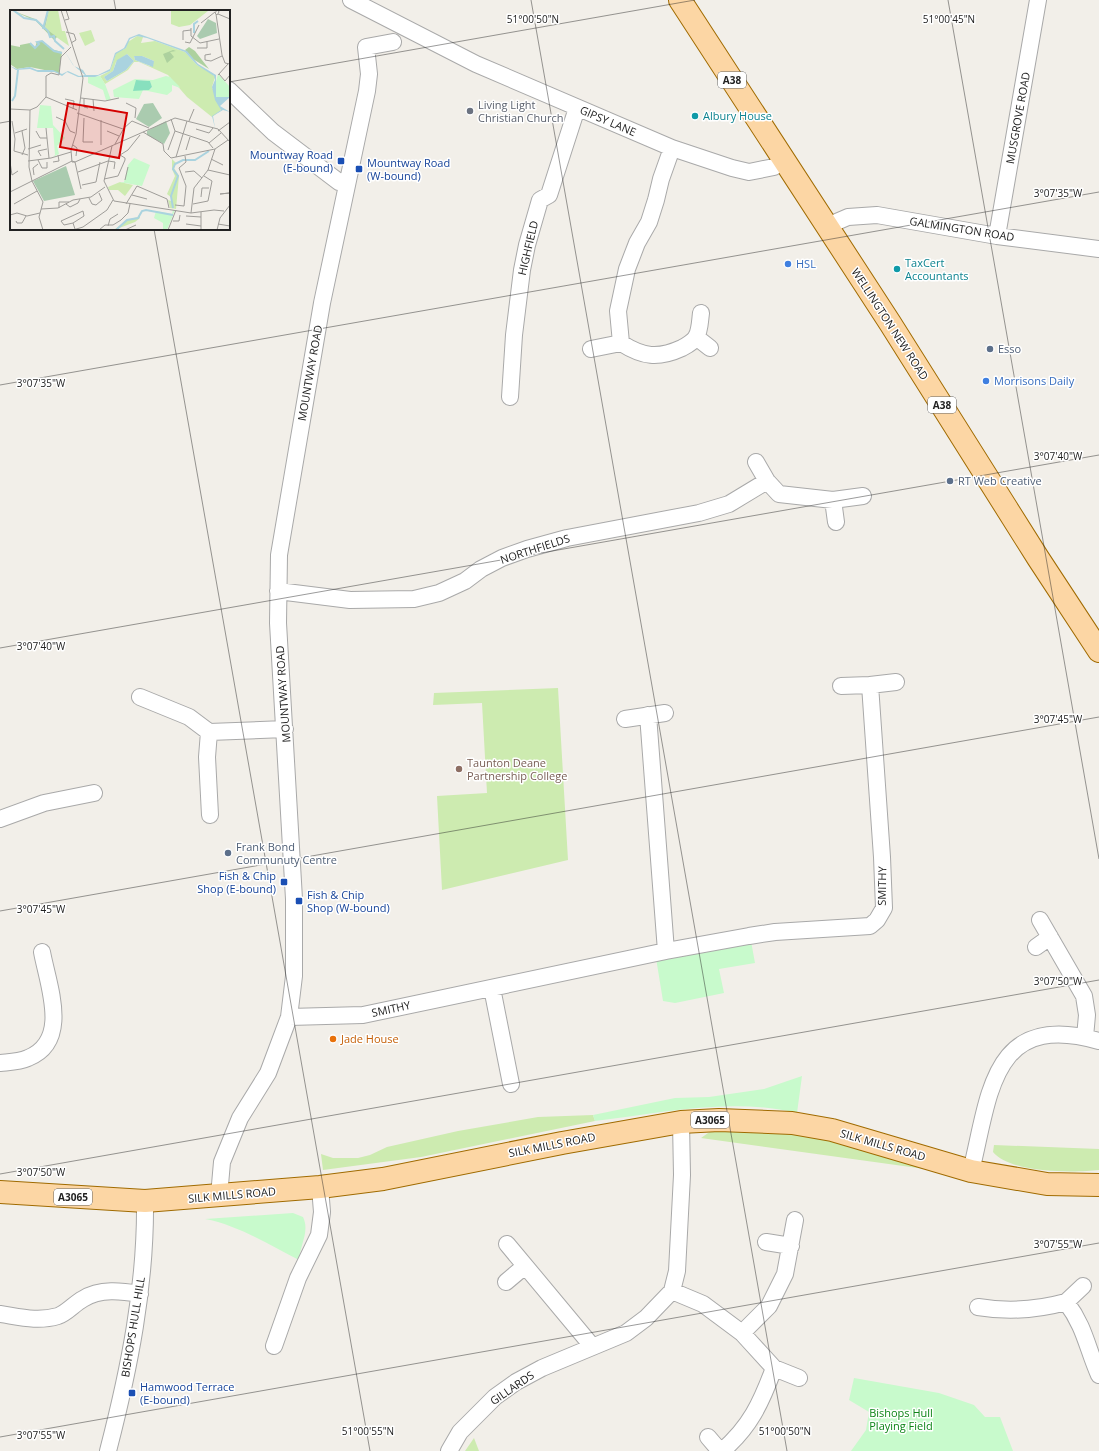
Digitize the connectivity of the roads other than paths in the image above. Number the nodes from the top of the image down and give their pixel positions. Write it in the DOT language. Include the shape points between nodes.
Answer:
graph roads {
  1 [pos="351,0"];
  2 [pos="680,0"];
  3 [pos="1038,0"];
  4 [pos="393,42"];
  5 [pos="230,91"];
  6 [pos="577,108"];
  7 [pos="672,148"];
  8 [pos="784,160"];
  9 [pos="346,183"];
  10 [pos="827,226"];
  11 [pos="997,236"];
  12 [pos="1099,249"];
  13 [pos="701,313"];
  14 [pos="696,338"];
  15 [pos="621,343"];
  16 [pos="710,348"];
  17 [pos="591,349"];
  18 [pos="510,397"];
  19 [pos="756,462"];
  20 [pos="767,481"];
  21 [pos="863,496"];
  22 [pos="833,500"];
  23 [pos="836,522"];
  24 [pos="278,591"];
  25 [pos="1099,651"];
  26 [pos="896,682"];
  27 [pos="870,684"];
  28 [pos="841,686"];
  29 [pos="140,697"];
  30 [pos="665,713"];
  31 [pos="648,716"];
  32 [pos="625,718"];
  33 [pos="285,729"];
  34 [pos="210,732"];
  35 [pos="94,793"];
  36 [pos="210,815"];
  37 [pos="0,819"];
  38 [pos="1040,920"];
  39 [pos="1050,938"];
  40 [pos="1036,947"];
  41 [pos="666,951"];
  42 [pos="42,952"];
  43 [pos="492,988"];
  44 [pos="289,1017"];
  45 [pos="1092,1039"];
  46 [pos="0,1063"];
  47 [pos="511,1084"];
  48 [pos="681,1122"];
  49 [pos="971,1171"];
  50 [pos="1099,1185"];
  51 [pos="320,1187"];
  52 [pos="0,1192"];
  53 [pos="219,1196"];
  54 [pos="145,1202"];
  55 [pos="795,1220"];
  56 [pos="766,1242"];
  57 [pos="507,1244"];
  58 [pos="791,1246"];
  59 [pos="525,1266"];
  60 [pos="506,1282"];
  61 [pos="1083,1286"];
  62 [pos="672,1291"];
  63 [pos="140,1294"];
  64 [pos="1066,1302"];
  65 [pos="978,1308"];
  66 [pos="0,1314"];
  67 [pos="742,1333"];
  68 [pos="274,1346"];
  69 [pos="592,1346"];
  70 [pos="774,1368"];
  71 [pos="1099,1375"];
  72 [pos="799,1378"];
  73 [pos="708,1437"];
  74 [pos="108,1451"];
  75 [pos="449,1451"];
  76 [pos="721,1451"];
  1 -- 6 [label="street, GIPSY LANE" via="476,64"];
  2 -- 8 [label="main road, A38"];
  3 -- 11 [label="street, MUSGROVE ROAD"];
  4 -- 9 [label="street, MOUNTWAY ROAD" via="366,47 369,74 367,91"];
  5 -- 9 [label="street" via="273,132 339,182"];
  6 -- 7 [label="street, GIPSY LANE"];
  6 -- 18 [label="street, HIGHFIELD" via="549,195 540,200 527,245 517,302"];
  7 -- 8 [label="street, GIPSY LANE" via="749,172 774,166"];
  7 -- 15 [label="street" via="649,222 627,268 618,311"];
  8 -- 10 [label="main road, WELLINGTON NEW ROAD / A38"];
  9 -- 24 [label="street, MOUNTWAY ROAD" via="322,303 279,555"];
  10 -- 11 [label="street, GALMINGTON ROAD" via="848,217 878,215"];
  10 -- 25 [label="main road, WELLINGTON NEW ROAD / A38"];
  11 -- 12 [label="street, GALMINGTON ROAD"];
  13 -- 14 [label="street"];
  14 -- 15 [label="street" via="686,346 667,354 649,355 632,350"];
  14 -- 16 [label="street"];
  15 -- 17 [label="street"];
  19 -- 20 [label="street"];
  20 -- 22 [label="street" via="779,494"];
  20 -- 24 [label="street, NORTHFIELDS" via="729,504 699,513 567,538 527,549 502,558 465,581 414,599 350,600"];
  21 -- 22 [label="street"];
  22 -- 23 [label="street"];
  24 -- 33 [label="street, MOUNTWAY ROAD"];
  26 -- 27 [label="street"];
  27 -- 28 [label="street"];
  27 -- 41 [label="street, SMITHY" via="884,908 877,920 870,926 775,932"];
  29 -- 34 [label="street" via="189,717"];
  30 -- 31 [label="street"];
  31 -- 32 [label="street"];
  31 -- 41 [label="street"];
  33 -- 34 [label="street"];
  33 -- 44 [label="street, MOUNTWAY ROAD" via="294,899 294,976"];
  34 -- 36 [label="street" via="207,757"];
  35 -- 37 [label="street" via="44,803"];
  38 -- 39 [label="street"];
  39 -- 40 [label="street"];
  39 -- 45 [label="street" via="1084,996"];
  41 -- 43 [label="street, SMITHY"];
  42 -- 46 [label="street" via="53,1010 52,1033 41,1050 28,1058"];
  43 -- 44 [label="street, SMITHY" via="363,1015"];
  43 -- 47 [label="street"];
  44 -- 53 [label="street, MOUNTWAY ROAD" via="268,1073 240,1118 222,1162"];
  45 -- 49 [label="street" via="1053,1033 1031,1040 1014,1050 1002,1062 982,1115"];
  48 -- 49 [label="main road, SILK MILLS ROAD / A3065" via="734,1120 792,1123 832,1130"];
  48 -- 51 [label="main road, SILK MILLS ROAD / A3065" via="383,1179"];
  48 -- 62 [label="street, GILLARDS" via="681,1197 677,1271"];
  49 -- 50 [label="main road, SILK MILLS ROAD / A3065" via="1047,1184"];
  51 -- 53 [label="main road, SILK MILLS ROAD / A3065"];
  51 -- 68 [label="street" via="320,1235 298,1278"];
  52 -- 54 [label="main road, SILK MILLS ROAD / A3065"];
  53 -- 54 [label="main road, SILK MILLS ROAD / A3065"];
  54 -- 63 [label="street, BISHOPS HULL HILL" via="146,1240"];
  55 -- 58 [label="street"];
  56 -- 58 [label="street"];
  57 -- 59 [label="street"];
  58 -- 67 [label="street" via="785,1274 769,1306"];
  59 -- 60 [label="street"];
  59 -- 69 [label="street"];
  61 -- 64 [label="street"];
  62 -- 67 [label="street" via="703,1304"];
  62 -- 69 [label="street, GILLARDS" via="646,1318 626,1333"];
  63 -- 66 [label="street" via="106,1291 93,1294 59,1316 34,1320"];
  63 -- 74 [label="street, BISHOPS HULL HILL" via="125,1382"];
  64 -- 65 [label="street" via="1002,1318"];
  64 -- 71 [label="street" via="1086,1334"];
  67 -- 70 [label="street"];
  69 -- 75 [label="street, GILLARDS" via="542,1368 494,1397 460,1432"];
  70 -- 72 [label="street"];
  70 -- 76 [label="street" via="762,1402 746,1426"];
  73 -- 76 [label="street"];
}
